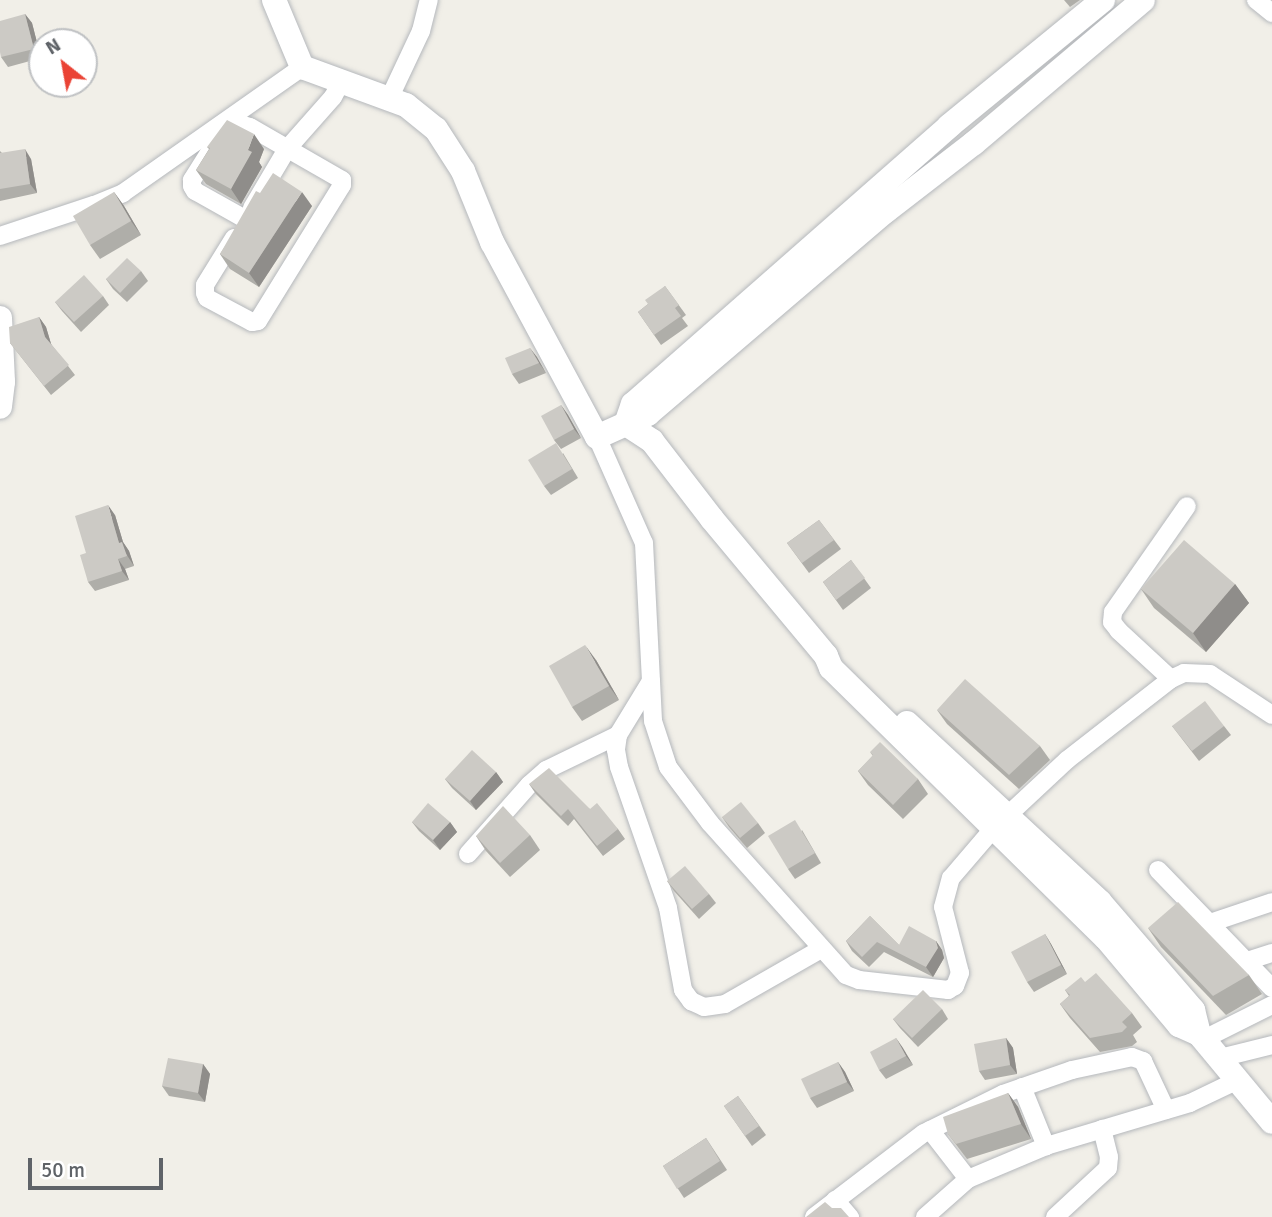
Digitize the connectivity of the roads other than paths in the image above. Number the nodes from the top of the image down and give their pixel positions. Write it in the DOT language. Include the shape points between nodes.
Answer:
graph roads {
  1 [pos="274,0"];
  2 [pos="429,0"];
  3 [pos="1103,0"];
  4 [pos="1143,0"];
  5 [pos="1256,0"];
  6 [pos="1272,13"];
  7 [pos="302,67"];
  8 [pos="342,79"];
  9 [pos="389,99"];
  10 [pos="287,149"];
  11 [pos="245,219"];
  12 [pos="0,236"];
  13 [pos="0,318"];
  14 [pos="0,407"];
  15 [pos="626,424"];
  16 [pos="597,437"];
  17 [pos="1187,506"];
  18 [pos="1171,679"];
  19 [pos="651,681"];
  20 [pos="1270,709"];
  21 [pos="618,735"];
  22 [pos="1001,822"];
  23 [pos="468,854"];
  24 [pos="1158,870"];
  25 [pos="1272,902"];
  26 [pos="1092,909"];
  27 [pos="1210,923"];
  28 [pos="821,948"];
  29 [pos="1272,953"];
  30 [pos="1247,961"];
  31 [pos="1272,988"];
  32 [pos="1272,1005"];
  33 [pos="1208,1044"];
  34 [pos="1272,1045"];
  35 [pos="1238,1080"];
  36 [pos="1022,1087"];
  37 [pos="1166,1110"];
  38 [pos="1272,1122"];
  39 [pos="1102,1129"];
  40 [pos="930,1130"];
  41 [pos="1046,1146"];
  42 [pos="968,1179"];
  43 [pos="835,1200"];
  44 [pos="814,1217"];
  45 [pos="850,1217"];
  46 [pos="925,1217"];
  47 [pos="1055,1217"];
  1 -- 7 [label="street"];
  2 -- 9 [label="street" via="421,31"];
  3 -- 15 [label="street" via="949,126 652,387 633,404"];
  4 -- 15 [label="street" via="648,414"];
  5 -- 6 [label="street"];
  7 -- 8 [label="street"];
  7 -- 12 [label="street" via="123,193"];
  8 -- 9 [label="street"];
  8 -- 10 [label="street" via="333,97"];
  9 -- 16 [label="street" via="406,105 436,129 463,171 492,242"];
  10 -- 11 [label="street"];
  10 -- 11 [label="street" via="250,127 226,126 192,180 195,191"];
  10 -- 11 [label="street" via="339,175 342,185 263,317 252,322 207,298 205,292"];
  13 -- 14 [label="street"];
  15 -- 16 [label="street"];
  15 -- 22 [label="street" via="652,441 826,656 831,668"];
  16 -- 19 [label="street" via="644,543"];
  17 -- 18 [label="street" via="1113,612 1112,622"];
  18 -- 20 [label="street" via="1184,673 1210,674"];
  18 -- 22 [label="street" via="1067,760"];
  19 -- 21 [label="street"];
  19 -- 28 [label="street" via="653,721 668,767 710,823"];
  21 -- 23 [label="street" via="546,770"];
  21 -- 28 [label="street" via="619,767 668,908 683,990 691,1001 704,1007 725,1004"];
  22 -- 26 [label="street"];
  22 -- 28 [label="street" via="951,878 945,891 943,907 960,973 955,986 948,990 859,980 846,975"];
  24 -- 27 [label="street" via="1187,910"];
  25 -- 27 [label="street"];
  26 -- 33 [label="street" via="1179,1025"];
  26 -- 33 [label="street" via="1147,945 1193,1010"];
  27 -- 30 [label="street"];
  29 -- 30 [label="street"];
  30 -- 31 [label="street"];
  32 -- 33 [label="street"];
  33 -- 34 [label="street"];
  33 -- 35 [label="street"];
  35 -- 37 [label="street"];
  35 -- 38 [label="street"];
  36 -- 37 [label="street" via="1132,1057 1143,1061"];
  36 -- 40 [label="street"];
  36 -- 41 [label="street"];
  37 -- 39 [label="street"];
  39 -- 41 [label="street"];
  39 -- 47 [label="street" via="1108,1168"];
  40 -- 42 [label="street"];
  40 -- 43 [label="street" via="906,1143"];
  41 -- 42 [label="street"];
  42 -- 46 [label="street"];
  43 -- 44 [label="street"];
  43 -- 45 [label="street"];
}
